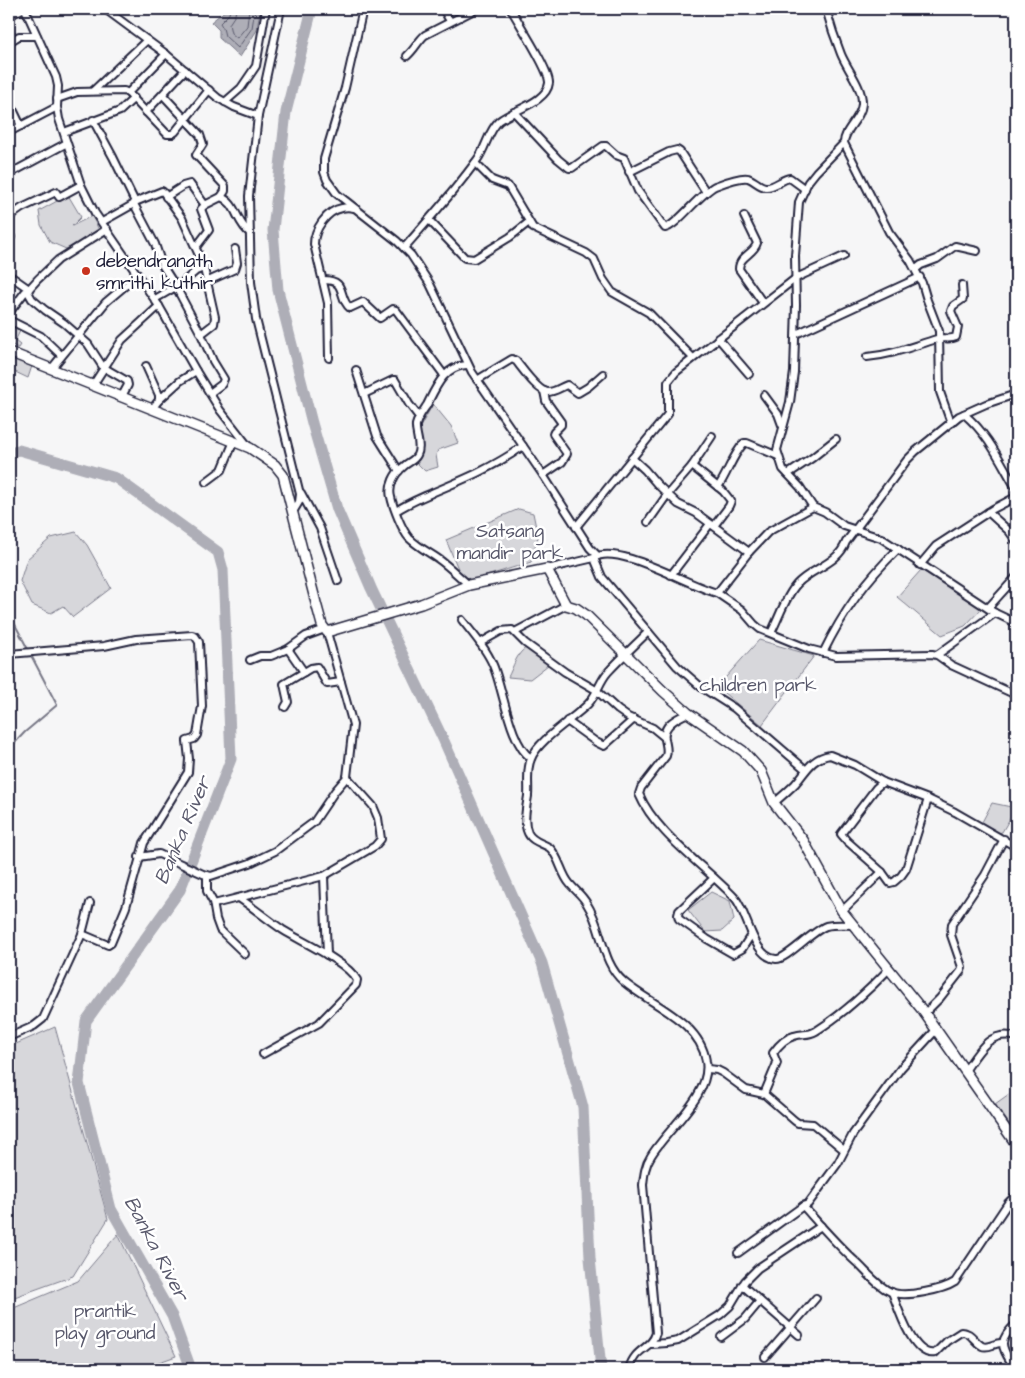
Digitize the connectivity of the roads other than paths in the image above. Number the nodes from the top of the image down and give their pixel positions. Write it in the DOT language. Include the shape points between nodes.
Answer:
graph roads {
  1 [pos="23,9"];
  2 [pos="105,9"];
  3 [pos="266,9"];
  4 [pos="281,9"];
  5 [pos="363,9"];
  6 [pos="443,9"];
  7 [pos="476,9"];
  8 [pos="511,9"];
  9 [pos="826,9"];
  10 [pos="9,16"];
  11 [pos="450,21"];
  12 [pos="38,36"];
  13 [pos="147,40"];
  14 [pos="9,42"];
  15 [pos="166,54"];
  16 [pos="407,56"];
  17 [pos="185,70"];
  18 [pos="210,90"];
  19 [pos="93,91"];
  20 [pos="128,93"];
  21 [pos="163,95"];
  22 [pos="134,98"];
  23 [pos="9,101"];
  24 [pos="225,102"];
  25 [pos="57,103"];
  26 [pos="146,112"];
  27 [pos="514,112"];
  28 [pos="258,116"];
  29 [pos="185,118"];
  30 [pos="92,120"];
  31 [pos="21,126"];
  32 [pos="9,132"];
  33 [pos="64,132"];
  34 [pos="844,142"];
  35 [pos="67,143"];
  36 [pos="475,164"];
  37 [pos="629,172"];
  38 [pos="9,174"];
  39 [pos="81,184"];
  40 [pos="805,189"];
  41 [pos="706,192"];
  42 [pos="166,197"];
  43 [pos="221,197"];
  44 [pos="134,203"];
  45 [pos="205,205"];
  46 [pos="354,208"];
  47 [pos="744,216"];
  48 [pos="9,217"];
  49 [pos="429,220"];
  50 [pos="102,222"];
  51 [pos="528,222"];
  52 [pos="105,230"];
  53 [pos="250,233"];
  54 [pos="196,247"];
  55 [pos="404,248"];
  56 [pos="235,249"];
  57 [pos="978,251"];
  58 [pos="844,256"];
  59 [pos="204,268"];
  60 [pos="916,270"];
  61 [pos="9,275"];
  62 [pos="138,275"];
  63 [pos="920,277"];
  64 [pos="796,278"];
  65 [pos="323,280"];
  66 [pos="206,282"];
  67 [pos="962,286"];
  68 [pos="176,287"];
  69 [pos="29,291"];
  70 [pos="155,299"];
  71 [pos="763,303"];
  72 [pos="159,306"];
  73 [pos="9,313"];
  74 [pos="9,320"];
  75 [pos="201,334"];
  76 [pos="796,334"];
  77 [pos="78,336"];
  78 [pos="718,338"];
  79 [pos="940,338"];
  80 [pos="9,352"];
  81 [pos="62,355"];
  82 [pos="867,357"];
  83 [pos="330,358"];
  84 [pos="693,358"];
  85 [pos="467,365"];
  86 [pos="146,366"];
  87 [pos="103,367"];
  88 [pos="52,368"];
  89 [pos="356,370"];
  90 [pos="196,371"];
  91 [pos="603,374"];
  92 [pos="749,374"];
  93 [pos="444,375"];
  94 [pos="477,380"];
  95 [pos="93,385"];
  96 [pos="544,391"];
  97 [pos="210,393"];
  98 [pos="364,394"];
  99 [pos="1016,394"];
  100 [pos="764,395"];
  101 [pos="122,396"];
  102 [pos="159,400"];
  103 [pos="152,409"];
  104 [pos="964,414"];
  105 [pos="419,418"];
  106 [pos="951,423"];
  107 [pos="782,429"];
  108 [pos="712,436"];
  109 [pos="836,439"];
  110 [pos="234,441"];
  111 [pos="523,446"];
  112 [pos="250,448"];
  113 [pos="778,456"];
  114 [pos="632,458"];
  115 [pos="692,466"];
  116 [pos="399,471"];
  117 [pos="788,474"];
  118 [pos="543,475"];
  119 [pos="206,482"];
  120 [pos="718,487"];
  121 [pos="1016,488"];
  122 [pos="299,490"];
  123 [pos="667,495"];
  124 [pos="1016,497"];
  125 [pos="813,507"];
  126 [pos="396,511"];
  127 [pos="293,512"];
  128 [pos="988,512"];
  129 [pos="648,522"];
  130 [pos="712,525"];
  131 [pos="576,527"];
  132 [pos="855,530"];
  133 [pos="1016,541"];
  134 [pos="898,549"];
  135 [pos="749,552"];
  136 [pos="596,557"];
  137 [pos="920,564"];
  138 [pos="547,569"];
  139 [pos="671,575"];
  140 [pos="1016,577"];
  141 [pos="338,581"];
  142 [pos="469,585"];
  143 [pos="717,593"];
  144 [pos="566,605"];
  145 [pos="988,608"];
  146 [pos="995,613"];
  147 [pos="462,620"];
  148 [pos="1016,623"];
  149 [pos="326,630"];
  150 [pos="515,632"];
  151 [pos="648,632"];
  152 [pos="771,633"];
  153 [pos="480,643"];
  154 [pos="288,649"];
  155 [pos="823,653"];
  156 [pos="9,654"];
  157 [pos="627,654"];
  158 [pos="937,655"];
  159 [pos="250,660"];
  160 [pos="304,672"];
  161 [pos="341,682"];
  162 [pos="596,690"];
  163 [pos="1016,695"];
  164 [pos="285,707"];
  165 [pos="688,713"];
  166 [pos="634,719"];
  167 [pos="567,721"];
  168 [pos="664,737"];
  169 [pos="531,758"];
  170 [pos="805,769"];
  171 [pos="347,777"];
  172 [pos="883,782"];
  173 [pos="928,798"];
  174 [pos="774,804"];
  175 [pos="1004,840"];
  176 [pos="1016,847"];
  177 [pos="139,857"];
  178 [pos="882,872"];
  179 [pos="324,876"];
  180 [pos="205,877"];
  181 [pos="714,878"];
  182 [pos="239,898"];
  183 [pos="90,903"];
  184 [pos="214,904"];
  185 [pos="842,911"];
  186 [pos="853,926"];
  187 [pos="82,934"];
  188 [pos="751,935"];
  189 [pos="245,954"];
  190 [pos="327,955"];
  191 [pos="888,970"];
  192 [pos="924,1014"];
  193 [pos="935,1031"];
  194 [pos="9,1037"];
  195 [pos="1016,1037"];
  196 [pos="262,1054"];
  197 [pos="708,1069"];
  198 [pos="965,1071"];
  199 [pos="764,1094"];
  200 [pos="1016,1144"];
  201 [pos="844,1150"];
  202 [pos="1016,1195"];
  203 [pos="803,1206"];
  204 [pos="821,1226"];
  205 [pos="738,1253"];
  206 [pos="742,1286"];
  207 [pos="892,1292"];
  208 [pos="816,1298"];
  209 [pos="760,1301"];
  210 [pos="1016,1324"];
  211 [pos="790,1327"];
  212 [pos="799,1335"];
  213 [pos="721,1337"];
  214 [pos="1002,1343"];
  215 [pos="651,1344"];
  216 [pos="765,1357"];
  217 [pos="630,1369"];
  218 [pos="1015,1369"];
  1 -- 10 [label="street"];
  1 -- 12 [label="street"];
  2 -- 13 [label="street"];
  3 -- 24 [label="street" via="256,66 247,82"];
  4 -- 28 [label="street"];
  5 -- 46 [label="street" via="324,159 327,180"];
  6 -- 11 [label="street"];
  7 -- 11 [label="street"];
  8 -- 27 [label="street" via="549,81 546,91 538,99"];
  9 -- 34 [label="street" via="841,54 862,98 860,115"];
  11 -- 16 [label="street" via="422,38"];
  12 -- 14 [label="street" via="19,36"];
  12 -- 25 [label="street" via="56,77"];
  13 -- 15 [label="street"];
  13 -- 19 [label="street"];
  15 -- 17 [label="street"];
  15 -- 20 [label="street"];
  17 -- 18 [label="street"];
  17 -- 21 [label="street"];
  18 -- 24 [label="street"];
  18 -- 29 [label="street"];
  19 -- 20 [label="street"];
  19 -- 25 [label="street" via="78,92"];
  20 -- 22 [label="street"];
  21 -- 26 [label="street"];
  21 -- 29 [label="street"];
  22 -- 26 [label="street"];
  22 -- 30 [label="street" via="120,111"];
  23 -- 31 [label="street"];
  24 -- 28 [label="street"];
  25 -- 31 [label="street"];
  25 -- 33 [label="street"];
  26 -- 29 [label="street" via="170,135"];
  27 -- 36 [label="street" via="495,126"];
  27 -- 37 [label="street" via="569,168 606,146 624,158"];
  28 -- 53 [label="street" via="249,196"];
  29 -- 43 [label="street" via="202,140 202,147 196,155 225,186"];
  30 -- 33 [label="street"];
  30 -- 44 [label="street"];
  31 -- 32 [label="street"];
  33 -- 35 [label="street"];
  34 -- 40 [label="street"];
  34 -- 60 [label="street" via="889,232"];
  35 -- 38 [label="street"];
  35 -- 39 [label="street"];
  36 -- 49 [label="street"];
  36 -- 51 [label="street" via="492,180 508,186"];
  37 -- 41 [label="street" via="677,150"];
  37 -- 41 [label="street" via="638,191 665,228 674,224"];
  39 -- 48 [label="street" via="59,197 56,192"];
  39 -- 50 [label="street"];
  40 -- 41 [label="street" via="790,178 766,187 744,178 715,186"];
  40 -- 64 [label="street" via="799,202"];
  42 -- 44 [label="street" via="160,191"];
  42 -- 45 [label="street" via="190,184"];
  42 -- 54 [label="street" via="182,218"];
  43 -- 45 [label="street"];
  43 -- 53 [label="street" via="233,207 241,226"];
  44 -- 50 [label="street"];
  44 -- 68 [label="street" via="162,266"];
  45 -- 54 [label="street" via="201,211 209,230"];
  46 -- 55 [label="street"];
  46 -- 65 [label="street" via="336,210 316,231 314,244"];
  47 -- 71 [label="street" via="757,242 755,249 739,264 739,269"];
  49 -- 51 [label="street" via="465,258 470,259"];
  49 -- 55 [label="street"];
  50 -- 52 [label="street"];
  51 -- 84 [label="street" via="540,232 590,256 612,292 648,312"];
  52 -- 62 [label="street"];
  52 -- 69 [label="street" via="48,268"];
  53 -- 122 [label="street" via="256,318"];
  54 -- 59 [label="street"];
  55 -- 85 [label="street" via="430,284"];
  56 -- 66 [label="street" via="237,262 234,269"];
  57 -- 60 [label="street" via="955,246"];
  58 -- 64 [label="street"];
  59 -- 66 [label="street"];
  59 -- 68 [label="street"];
  60 -- 63 [label="street"];
  61 -- 69 [label="street"];
  62 -- 70 [label="street"];
  62 -- 77 [label="street" via="106,302"];
  63 -- 76 [label="street"];
  63 -- 79 [label="street"];
  64 -- 71 [label="street"];
  64 -- 76 [label="street"];
  65 -- 83 [label="street" via="328,303"];
  65 -- 93 [label="street" via="336,282 350,308 363,302 380,318 396,310"];
  66 -- 75 [label="street" via="216,321"];
  67 -- 79 [label="street" via="963,299 951,311 958,334 953,338"];
  68 -- 70 [label="street"];
  68 -- 75 [label="street"];
  69 -- 73 [label="street" via="22,294"];
  69 -- 77 [label="street" via="32,299"];
  70 -- 72 [label="street"];
  71 -- 78 [label="street"];
  72 -- 87 [label="street" via="122,340"];
  72 -- 90 [label="street"];
  74 -- 81 [label="street" via="41,336"];
  75 -- 97 [label="street" via="224,379"];
  76 -- 107 [label="street" via="790,402"];
  77 -- 81 [label="street"];
  77 -- 87 [label="street"];
  78 -- 84 [label="street"];
  78 -- 92 [label="street"];
  79 -- 82 [label="street" via="886,356"];
  79 -- 106 [label="street" via="940,392"];
  80 -- 88 [label="main road"];
  81 -- 88 [label="street"];
  84 -- 114 [label="street" via="671,378 668,388 670,411"];
  85 -- 93 [label="street" via="459,365"];
  85 -- 94 [label="street"];
  86 -- 102 [label="street"];
  87 -- 95 [label="street"];
  87 -- 101 [label="street" via="127,381"];
  88 -- 95 [label="main road"];
  89 -- 98 [label="street"];
  90 -- 97 [label="street"];
  90 -- 102 [label="street"];
  91 -- 96 [label="street" via="582,392 575,392 567,385"];
  93 -- 105 [label="street"];
  94 -- 96 [label="street" via="512,359"];
  94 -- 111 [label="street"];
  95 -- 101 [label="main road"];
  96 -- 118 [label="street" via="546,400 561,422 553,434 567,454 562,462"];
  97 -- 112 [label="street"];
  98 -- 105 [label="street" via="395,380"];
  98 -- 116 [label="street" via="377,436"];
  99 -- 104 [label="street"];
  100 -- 107 [label="street" via="778,414"];
  101 -- 103 [label="main road"];
  102 -- 103 [label="street"];
  103 -- 110 [label="main road"];
  104 -- 106 [label="street"];
  104 -- 121 [label="street" via="980,428"];
  105 -- 116 [label="street" via="416,430 418,454"];
  106 -- 132 [label="street" via="907,460"];
  107 -- 113 [label="street"];
  108 -- 115 [label="street"];
  109 -- 117 [label="street"];
  110 -- 112 [label="main road"];
  110 -- 119 [label="street" via="222,470"];
  111 -- 118 [label="street"];
  111 -- 126 [label="street" via="503,461"];
  112 -- 127 [label="main road" via="280,470"];
  113 -- 117 [label="street"];
  113 -- 120 [label="street" via="744,443"];
  114 -- 123 [label="street"];
  114 -- 131 [label="street"];
  115 -- 120 [label="street"];
  115 -- 123 [label="street"];
  116 -- 126 [label="street" via="390,490"];
  117 -- 125 [label="street"];
  118 -- 131 [label="street"];
  120 -- 130 [label="street" via="731,503"];
  122 -- 127 [label="street"];
  122 -- 141 [label="street" via="320,528"];
  123 -- 129 [label="street"];
  123 -- 130 [label="street"];
  124 -- 128 [label="street"];
  125 -- 132 [label="street"];
  125 -- 135 [label="street" via="768,532"];
  126 -- 142 [label="street" via="408,537"];
  127 -- 149 [label="main road"];
  128 -- 133 [label="street" via="1009,530"];
  128 -- 137 [label="street" via="936,546"];
  130 -- 135 [label="street"];
  130 -- 139 [label="street"];
  131 -- 136 [label="street"];
  132 -- 134 [label="street" via="880,538"];
  132 -- 152 [label="street" via="838,556 795,586"];
  134 -- 137 [label="street"];
  134 -- 155 [label="street" via="876,570 844,613"];
  135 -- 143 [label="street"];
  136 -- 138 [label="street"];
  136 -- 139 [label="street" via="613,555 626,558 649,564"];
  136 -- 151 [label="street" via="602,577"];
  137 -- 145 [label="street"];
  138 -- 142 [label="main road"];
  138 -- 144 [label="main road"];
  139 -- 143 [label="street"];
  140 -- 145 [label="street"];
  142 -- 149 [label="main road" via="421,604"];
  143 -- 152 [label="street" via="742,610 754,624"];
  144 -- 150 [label="street"];
  144 -- 157 [label="main road" via="586,615"];
  145 -- 146 [label="street"];
  146 -- 148 [label="street"];
  146 -- 158 [label="street"];
  147 -- 153 [label="street"];
  149 -- 154 [label="street" via="306,636"];
  149 -- 161 [label="street"];
  150 -- 153 [label="street" via="507,629"];
  150 -- 162 [label="street" via="565,672"];
  151 -- 157 [label="street"];
  151 -- 170 [label="street" via="700,687 734,708"];
  152 -- 155 [label="street"];
  153 -- 169 [label="street" via="493,666 521,749"];
  154 -- 159 [label="street"];
  154 -- 160 [label="street"];
  155 -- 158 [label="street" via="836,656"];
  156 -- 177 [label="street" via="104,646 136,639 192,635 198,638 202,706 197,735 187,741 188,772 149,834"];
  157 -- 162 [label="street" via="608,672"];
  157 -- 165 [label="main road"];
  158 -- 163 [label="street" via="951,665"];
  160 -- 161 [label="street" via="317,668 327,684"];
  160 -- 164 [label="street" via="284,684 288,702"];
  161 -- 171 [label="street" via="353,725"];
  162 -- 166 [label="street" via="618,710"];
  162 -- 167 [label="street" via="588,704"];
  165 -- 168 [label="street" via="668,726"];
  165 -- 174 [label="main road" via="743,751 761,770"];
  166 -- 167 [label="street" via="604,746"];
  166 -- 168 [label="street"];
  167 -- 169 [label="street"];
  168 -- 181 [label="street" via="666,756 639,794 650,814"];
  169 -- 197 [label="street" via="525,818 528,833 550,848 570,884 587,903 610,964 617,974 692,1033 703,1050"];
  170 -- 172 [label="street" via="816,759 830,755"];
  170 -- 174 [label="street" via="796,784"];
  171 -- 179 [label="street" via="375,810 381,839 375,846"];
  171 -- 180 [label="street" via="314,822 295,838 250,863"];
  172 -- 173 [label="street"];
  172 -- 178 [label="street" via="841,834"];
  173 -- 175 [label="street"];
  173 -- 178 [label="street" via="906,869 890,883"];
  174 -- 185 [label="main road" via="803,840"];
  175 -- 176 [label="street"];
  175 -- 192 [label="street" via="952,924 951,935 961,972"];
  177 -- 180 [label="street" via="159,854 169,857"];
  177 -- 187 [label="street" via="126,907 111,943"];
  178 -- 185 [label="street"];
  179 -- 182 [label="street"];
  179 -- 190 [label="street"];
  180 -- 184 [label="street" via="207,892"];
  181 -- 188 [label="street" via="739,903"];
  181 -- 188 [label="street" via="680,911 680,919 733,954 742,949"];
  182 -- 184 [label="street"];
  182 -- 190 [label="street"];
  183 -- 187 [label="street"];
  184 -- 189 [label="street" via="220,930"];
  185 -- 186 [label="main road"];
  186 -- 188 [label="street" via="838,924 817,930 775,960"];
  186 -- 191 [label="main road"];
  187 -- 194 [label="street" via="43,1019"];
  190 -- 196 [label="street" via="354,974 356,985 319,1023"];
  191 -- 192 [label="main road"];
  191 -- 199 [label="street" via="827,1023 808,1035 793,1036 782,1043 773,1053 777,1066"];
  192 -- 193 [label="main road"];
  193 -- 198 [label="main road"];
  193 -- 201 [label="street" via="902,1068"];
  195 -- 198 [label="street" via="1004,1035 984,1044"];
  197 -- 199 [label="street" via="723,1073 746,1090"];
  197 -- 215 [label="street" via="695,1100 651,1156 644,1173 656,1322"];
  198 -- 200 [label="main road"];
  199 -- 201 [label="street" via="795,1121 813,1124"];
  201 -- 203 [label="street" via="808,1204"];
  202 -- 207 [label="street" via="954,1282 939,1289 904,1294"];
  203 -- 204 [label="street"];
  203 -- 205 [label="street"];
  204 -- 206 [label="street" via="758,1268"];
  204 -- 207 [label="street" via="863,1270"];
  206 -- 209 [label="street"];
  206 -- 215 [label="street" via="730,1306 720,1315 678,1341"];
  207 -- 214 [label="street" via="910,1336 929,1353 936,1353 961,1332 969,1333 983,1346"];
  208 -- 211 [label="street"];
  209 -- 211 [label="street"];
  209 -- 213 [label="street" via="745,1319"];
  210 -- 214 [label="street" via="1005,1334"];
  211 -- 212 [label="street"];
  211 -- 216 [label="street"];
  214 -- 218 [label="street"];
  215 -- 217 [label="street" via="635,1356"];
}
